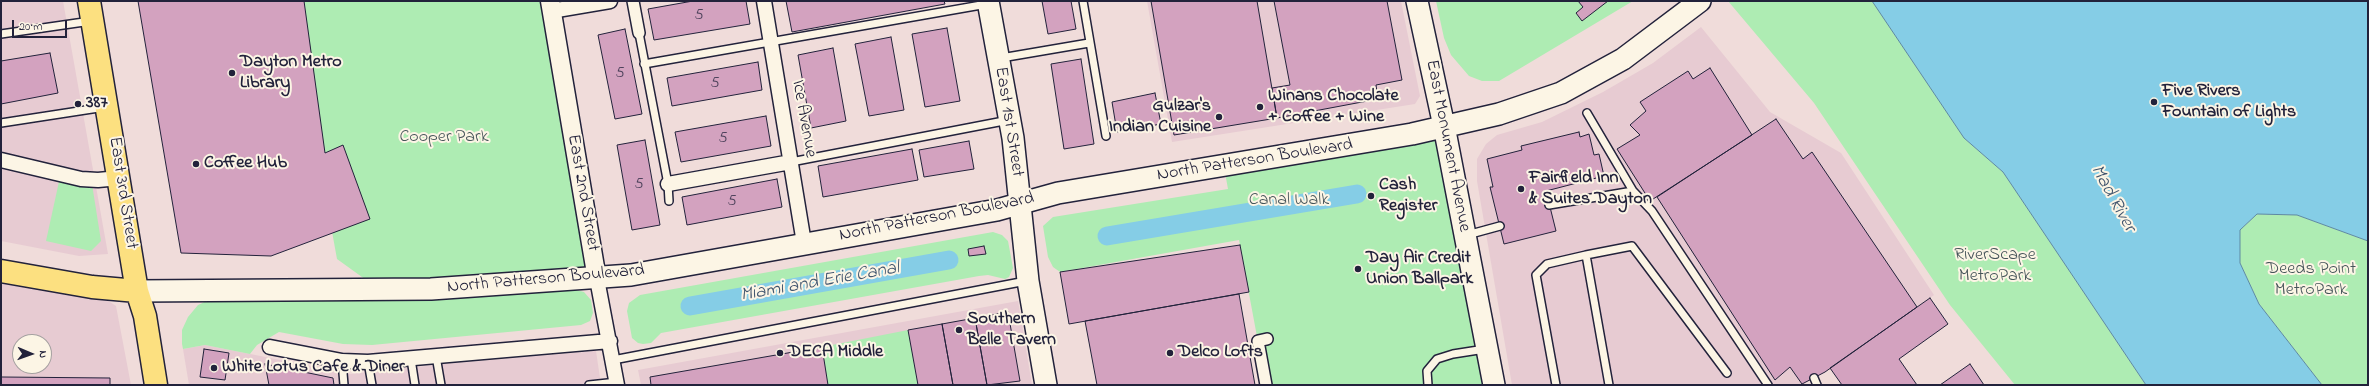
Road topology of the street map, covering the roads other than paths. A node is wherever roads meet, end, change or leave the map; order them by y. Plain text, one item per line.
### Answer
1 (610, 1) edge
2 (633, 1) edge
3 (764, 1) edge
4 (1083, 1) edge
5 (1417, 1) edge
6 (1700, 1) edge
7 (988, 2) edge
8 (551, 6) edge
9 (91, 11) edge
10 (639, 33) joint
11 (1, 34) edge
12 (770, 41) junction
13 (1089, 43) junction
14 (998, 58) junction
15 (644, 64) junction
16 (107, 107) junction
17 (1587, 113) dead end
18 (1010, 120) junction
19 (1, 122) edge
20 (1444, 126) junction
21 (1106, 136) dead end
22 (1, 160) edge
23 (791, 162) junction
24 (119, 178) junction
25 (668, 184) junction
26 (1633, 191) junction
27 (669, 201) dead end
28 (1020, 204) junction
29 (1549, 205) dead end
30 (1500, 226) dead end
31 (1465, 235) junction
32 (804, 243) junction
33 (1586, 255) junction
34 (1, 271) edge
35 (597, 279) junction
36 (1028, 281) junction
37 (138, 292) junction
38 (1267, 339) dead end
39 (610, 341) junction
40 (270, 347) dead end
41 (1487, 348) junction
42 (436, 356) junction
43 (411, 359) junction
44 (613, 360) junction
45 (342, 361) junction
46 (368, 362) junction
47 (1727, 373) dead end
48 (1814, 378) dead end
49 (617, 384) edge
50 (156, 385) edge
51 (344, 385) edge
52 (372, 385) edge
53 (415, 385) edge
54 (441, 385) edge
55 (589, 385) edge
56 (1046, 385) edge
57 (1266, 385) edge
58 (1428, 385) edge
59 (1494, 385) edge
60 (1556, 385) edge
61 (1609, 385) edge
62 (1768, 385) edge
63 (1817, 385) edge

1 - 8 street
2 - 10 street
3 - 12 street, Ice Avenue
4 - 13 lane
5 - 20 main road, East Monument Avenue
6 - 20 main road, North Patterson Boulevard
7 - 12 lane
7 - 14 main road, East 1st Street
8 - 35 street, East 2nd Street
9 - 11 lane
9 - 16 main road, East 3rd Street
10 - 15 lane
12 - 15 lane
12 - 23 street, Ice Avenue
13 - 14 lane
13 - 21 lane
14 - 18 main road, East 1st Street
15 - 25 lane
16 - 19 lane
16 - 24 main road, East 3rd Street
17 - 26 lane
18 - 23 lane
18 - 28 main road, East 1st Street
20 - 28 main road, North Patterson Boulevard
20 - 31 main road, East Monument Avenue
22 - 24 street
23 - 25 street
23 - 32 street, Ice Avenue
24 - 37 main road, East 3rd Street
25 - 27 lane
26 - 29 lane
26 - 62 lane
28 - 32 main road, North Patterson Boulevard
28 - 36 main road, East 1st Street
30 - 31 lane
31 - 41 main road, East Monument Avenue
32 - 35 main road, North Patterson Boulevard
33 - 47 lane
33 - 60 lane
33 - 61 lane
34 - 37 main road
35 - 37 main road, North Patterson Boulevard
35 - 39 street, East 2nd Street
36 - 44 lane
36 - 56 main road, East 1st Street
37 - 50 main road, East 3rd Street
38 - 57 street
39 - 42 street
39 - 44 street, East 2nd Street
40 - 45 street
41 - 58 lane
41 - 59 main road, East Monument Avenue
42 - 43 street
42 - 54 lane
43 - 46 street
43 - 53 lane
44 - 49 street, East 2nd Street
45 - 46 street
45 - 51 lane
46 - 52 lane
48 - 63 lane
49 - 55 lane

